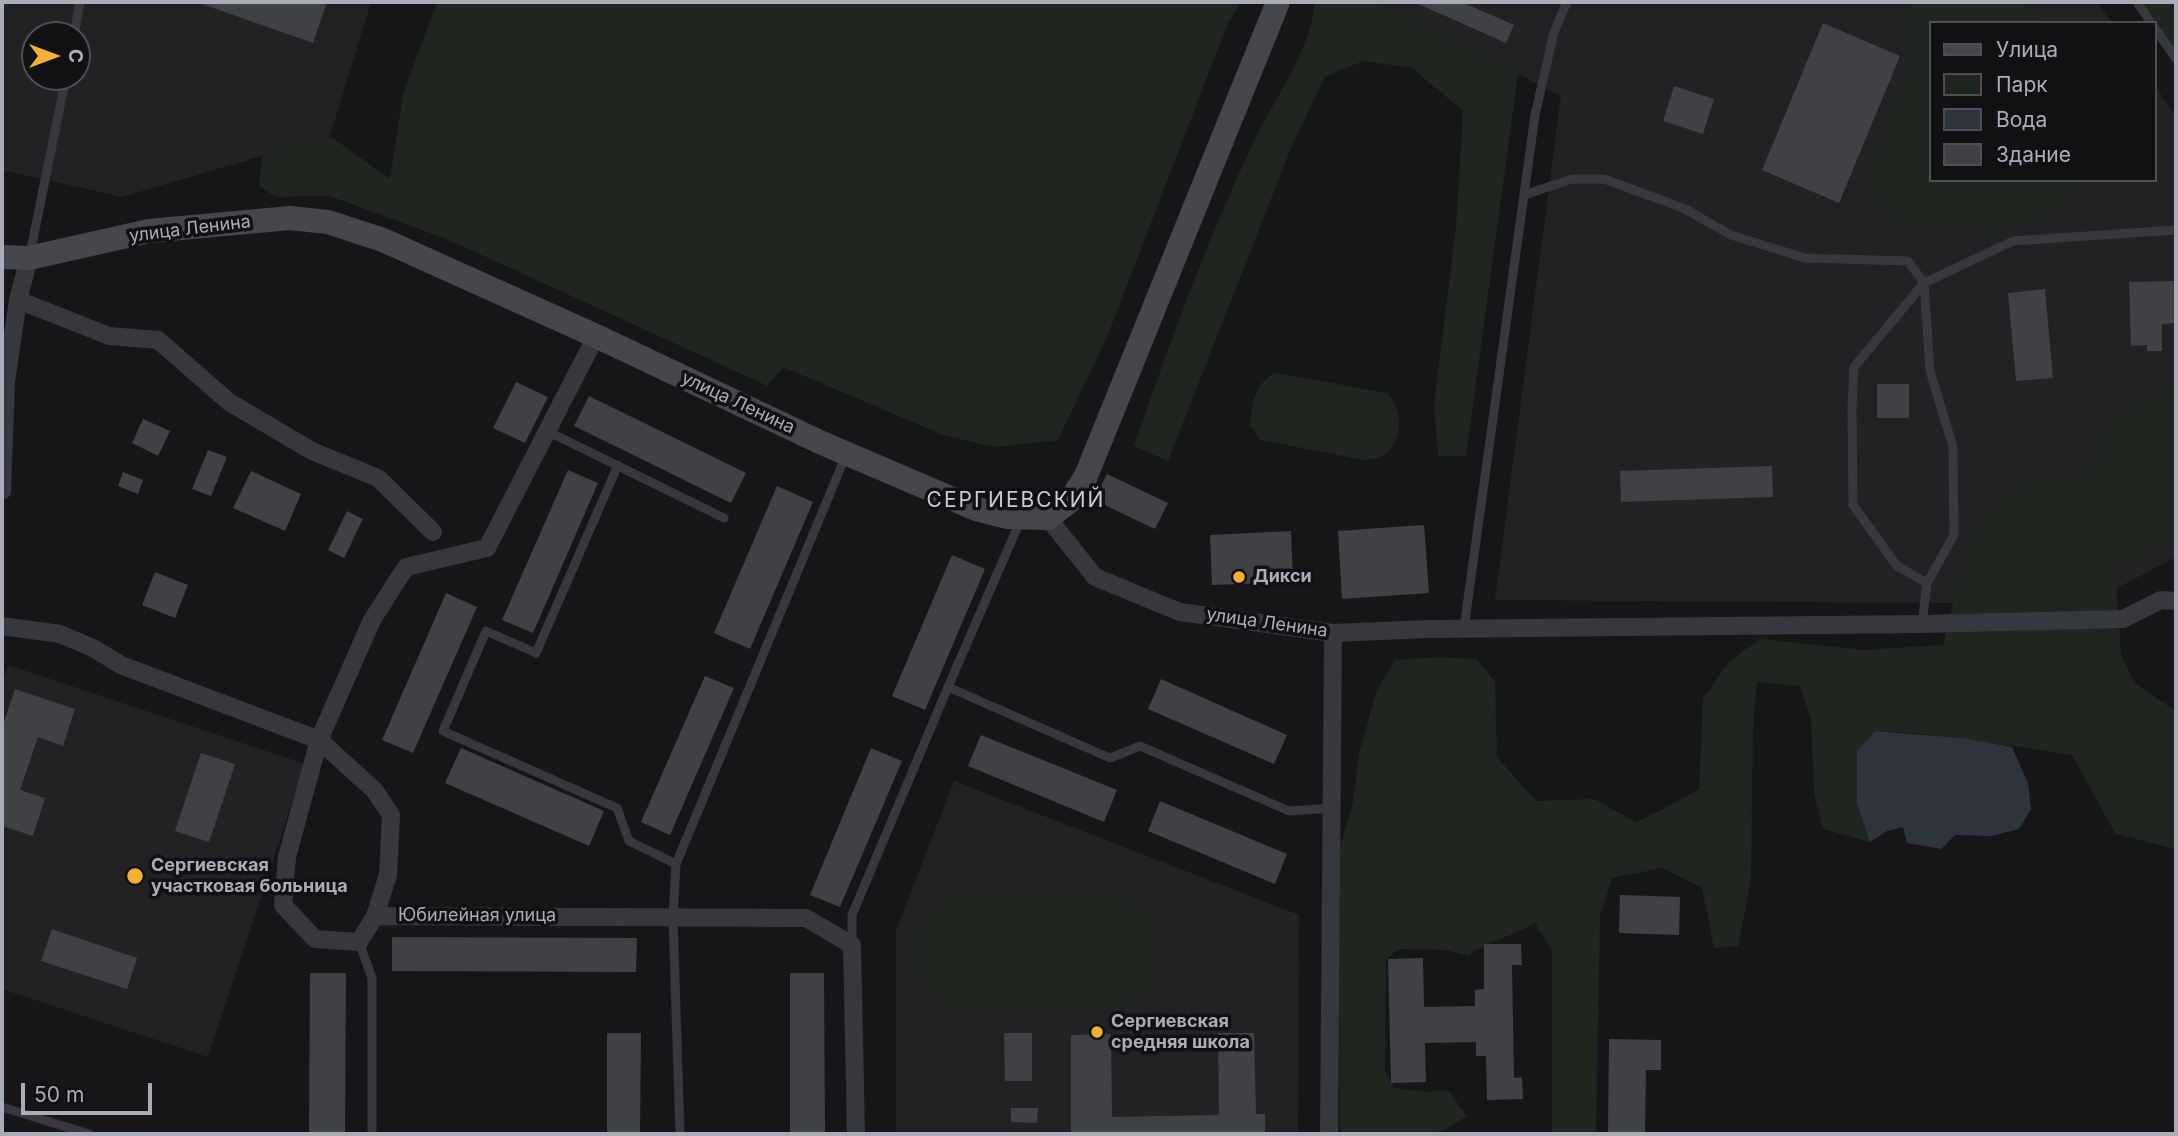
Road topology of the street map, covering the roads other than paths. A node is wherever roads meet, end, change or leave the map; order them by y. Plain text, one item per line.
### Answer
1 (80, 2) edge
2 (1278, 2) edge
3 (1567, 2) edge
4 (2137, 2) edge
5 (77, 21) edge
6 (2150, 21) edge
7 (2157, 31) edge
8 (2176, 59) edge
9 (63, 91) edge
10 (1524, 195) junction
11 (2176, 230) edge
12 (2, 257) edge
13 (29, 258) junction
14 (1924, 283) junction
15 (18, 300) junction
16 (596, 335) junction
17 (549, 432) junction
18 (847, 454) junction
19 (618, 466) junction
20 (2, 491) edge
21 (724, 517) dead end
22 (1022, 517) junction
23 (1048, 518) junction
24 (433, 532) dead end
25 (1927, 583) junction
26 (2176, 601) edge
27 (1922, 624) junction
28 (2, 626) edge
29 (1464, 628) junction
30 (1333, 633) junction
31 (948, 687) junction
32 (319, 740) junction
33 (1332, 808) junction
34 (676, 864) junction
35 (375, 916) junction
36 (673, 917) junction
37 (359, 942) junction
38 (852, 944) junction
39 (2, 1107) edge
40 (89, 1134) edge
41 (372, 1134) edge
42 (680, 1134) edge
43 (856, 1134) edge
44 (1329, 1134) edge

1 - 5 lane
2 - 23 street
3 - 10 lane
4 - 6 lane
7 - 8 lane
9 - 13 lane
10 - 14 lane
10 - 29 lane
11 - 14 lane
12 - 13 street, улица Ленина
13 - 15 street
13 - 16 street, улица Ленина
14 - 25 lane
14 - 25 lane
15 - 20 street
15 - 24 street
16 - 17 street
16 - 18 street, улица Ленина
17 - 19 lane
17 - 32 street
18 - 22 street, улица Ленина
18 - 34 lane
19 - 21 lane
19 - 34 lane
22 - 23 street, улица Ленина
22 - 31 lane
23 - 30 street, улица Ленина
25 - 27 lane
26 - 27 street, улица Ленина
27 - 29 street, улица Ленина
28 - 32 street
29 - 30 street, улица Ленина
30 - 33 street
31 - 33 lane
31 - 38 lane
32 - 35 street
32 - 37 street
33 - 44 street
34 - 36 lane
35 - 36 street, Юбилейная улица
35 - 37 street, Юбилейная улица
36 - 38 street, Юбилейная улица
36 - 42 lane
37 - 41 lane
38 - 43 street
39 - 40 lane

